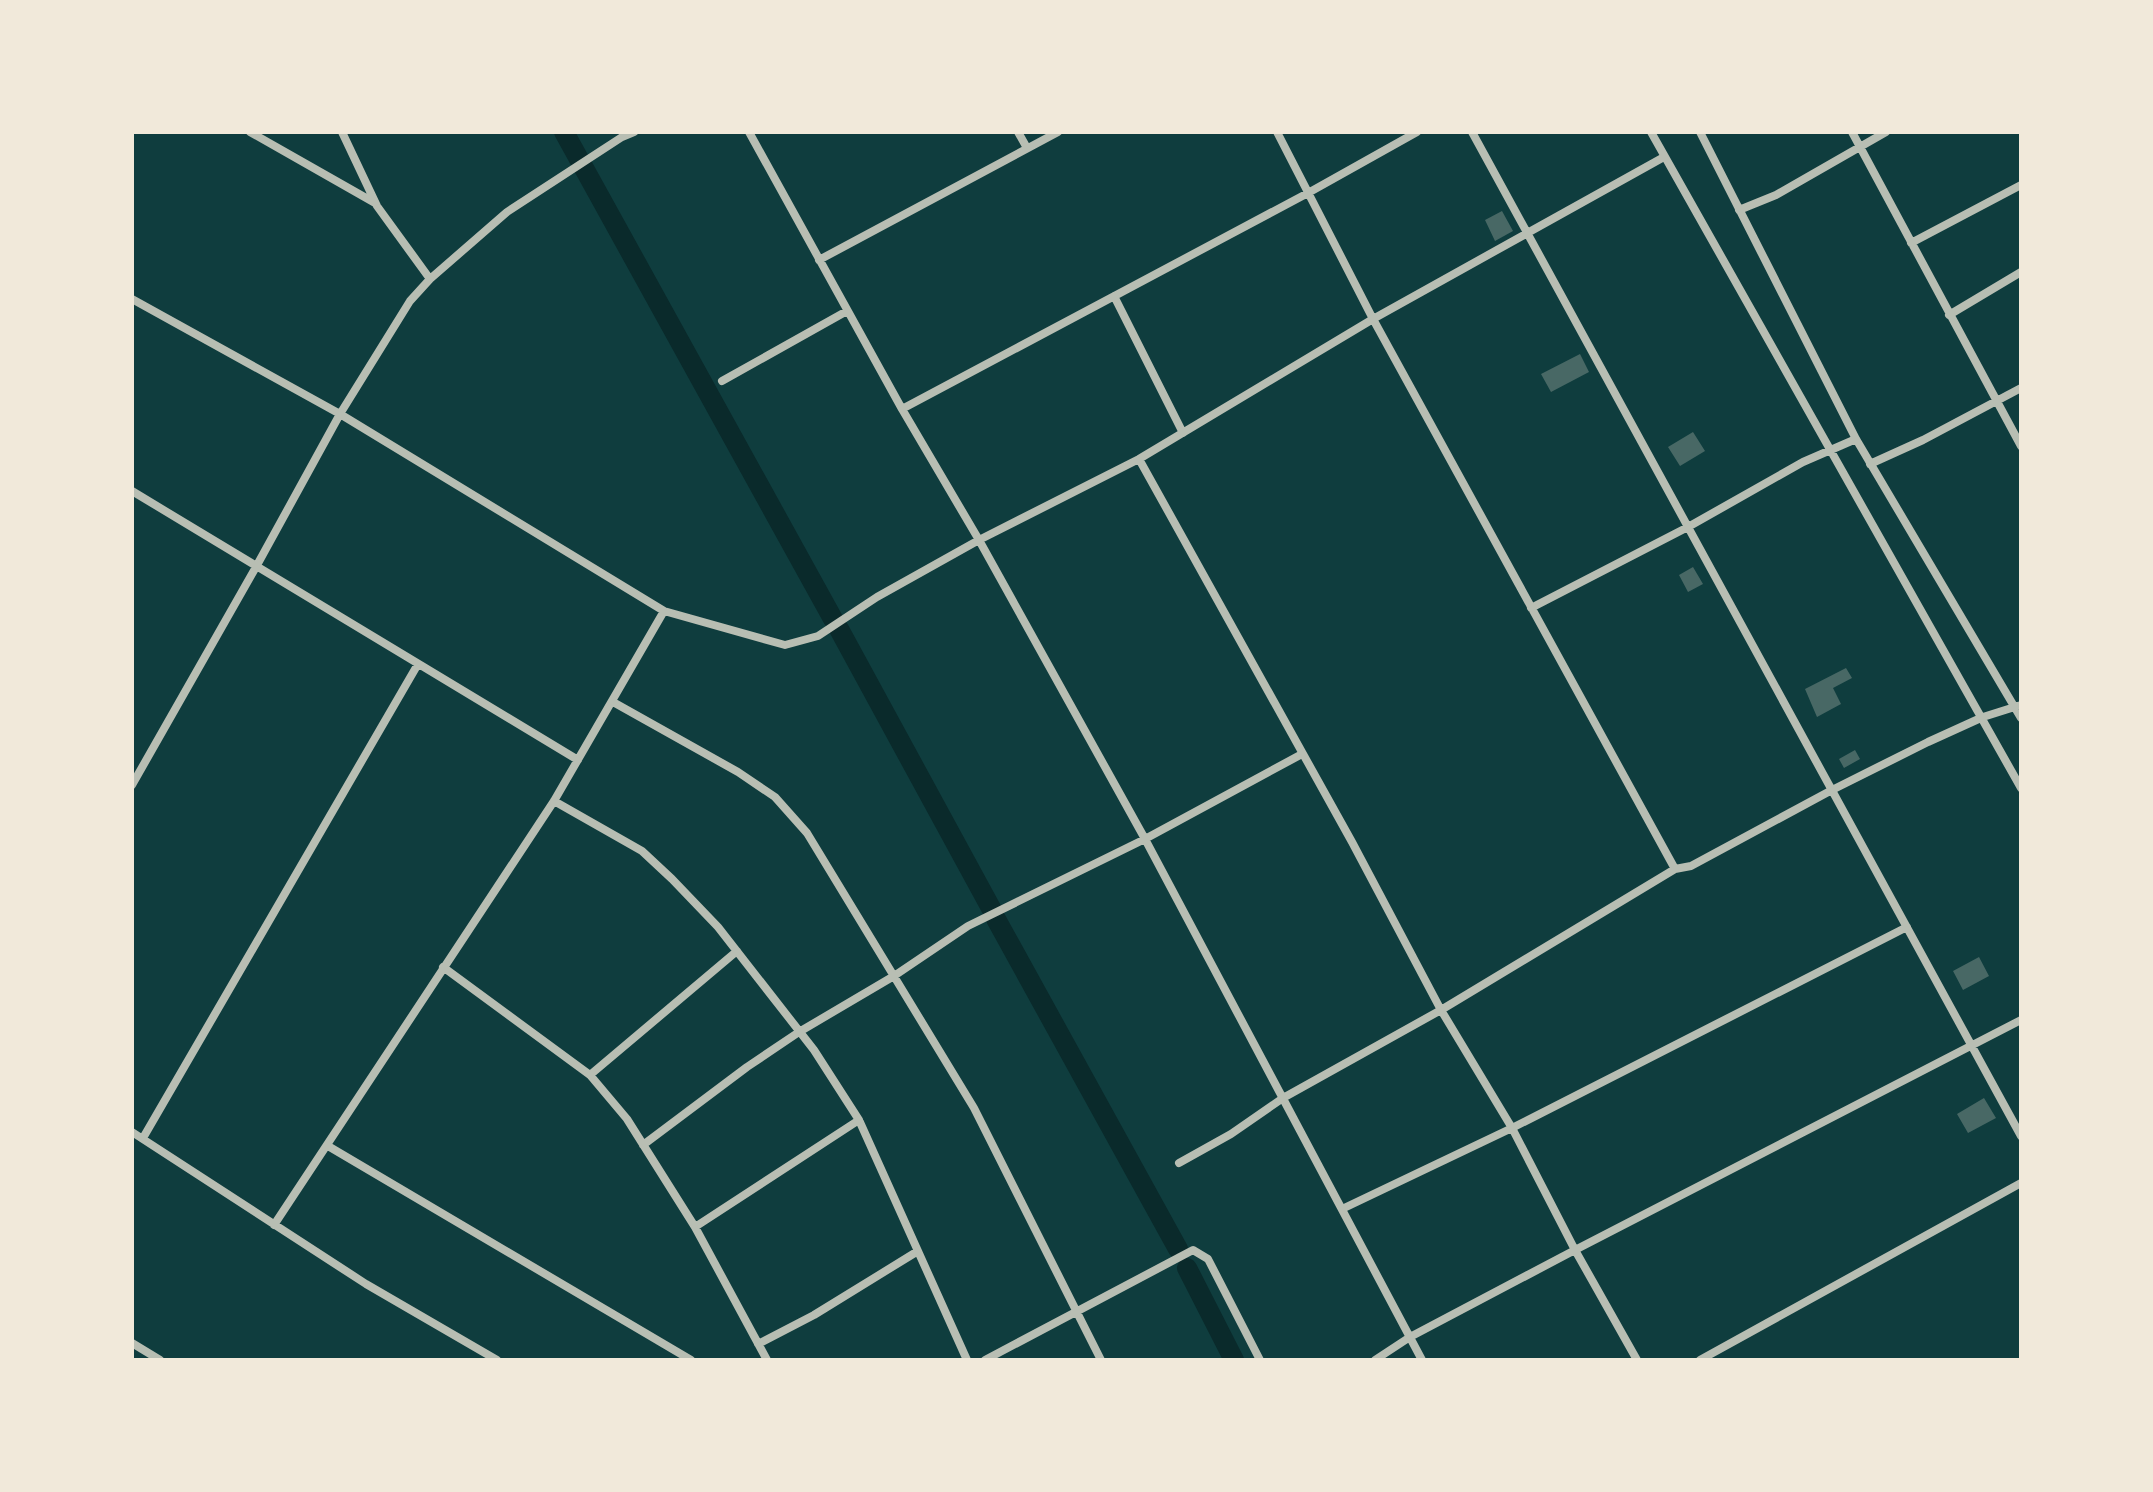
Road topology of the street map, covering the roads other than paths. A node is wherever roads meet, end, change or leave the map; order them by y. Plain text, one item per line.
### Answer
1 (250, 132) edge
2 (342, 132) edge
3 (634, 132) edge
4 (749, 132) edge
5 (1018, 132) edge
6 (1058, 132) edge
7 (1277, 132) edge
8 (1417, 132) edge
9 (1472, 132) edge
10 (1651, 132) edge
11 (1700, 132) edge
12 (1852, 132) edge
13 (1886, 132) edge
14 (1860, 146) junction
15 (1027, 148) junction
16 (1664, 157) junction
17 (2021, 185) edge
18 (1308, 193) junction
19 (376, 203) junction
20 (1739, 210) junction
21 (1528, 234) junction
22 (1911, 243) junction
23 (819, 260) junction
24 (2021, 272) edge
25 (430, 279) junction
26 (1114, 296) junction
27 (132, 299) edge
28 (847, 311) junction
29 (1949, 315) junction
30 (1373, 319) junction
31 (722, 381) dead end
32 (2021, 388) edge
33 (1995, 401) junction
34 (902, 409) junction
35 (340, 414) junction
36 (1183, 433) junction
37 (1856, 439) junction
38 (2021, 446) edge
39 (1832, 450) junction
40 (1139, 459) junction
41 (1870, 464) junction
42 (132, 491) edge
43 (1688, 527) junction
44 (979, 540) junction
45 (256, 567) junction
46 (1531, 608) junction
47 (664, 611) junction
48 (418, 664) junction
49 (613, 702) junction
50 (2018, 707) edge
51 (1983, 717) junction
52 (2021, 718) edge
53 (1302, 754) junction
54 (578, 760) junction
55 (132, 785) edge
56 (2021, 788) edge
57 (1832, 790) junction
58 (554, 801) junction
59 (1145, 839) junction
60 (1675, 869) junction
61 (1907, 927) junction
62 (737, 951) junction
63 (443, 967) junction
64 (894, 976) junction
65 (1441, 1010) junction
66 (2021, 1020) edge
67 (799, 1032) junction
68 (1972, 1047) junction
69 (590, 1075) junction
70 (1283, 1098) junction
71 (859, 1120) junction
72 (1512, 1128) junction
73 (132, 1132) edge
74 (2021, 1136) edge
75 (143, 1138) junction
76 (643, 1145) junction
77 (328, 1146) junction
78 (1179, 1163) dead end
79 (2021, 1183) edge
80 (1342, 1209) junction
81 (274, 1225) junction
82 (695, 1227) junction
83 (1575, 1250) junction
84 (918, 1251) junction
85 (1078, 1312) junction
86 (1410, 1337) junction
87 (132, 1343) edge
88 (758, 1344) junction
89 (160, 1360) edge
90 (497, 1360) edge
91 (691, 1360) edge
92 (767, 1360) edge
93 (967, 1360) edge
94 (985, 1360) edge
95 (1101, 1360) edge
96 (1260, 1360) edge
97 (1375, 1360) edge
98 (1422, 1360) edge
99 (1637, 1360) edge
100 (1700, 1360) edge

1 - 19 street
2 - 19 street
3 - 25 street
4 - 23 street
5 - 15 street
6 - 15 street
7 - 18 street
8 - 18 street
9 - 21 street
10 - 16 street
11 - 20 street
12 - 14 street
13 - 14 street
14 - 20 street
14 - 22 street
15 - 23 street
16 - 21 street
16 - 39 street
17 - 22 street
18 - 26 street
18 - 30 street
19 - 25 street
20 - 37 street
21 - 30 street
21 - 43 street
22 - 29 street
23 - 28 street
24 - 29 street
25 - 35 street
26 - 34 street
26 - 36 street
27 - 35 street
28 - 31 street
28 - 34 street
29 - 33 street
30 - 36 street
30 - 46 street
32 - 33 street
33 - 38 street
33 - 41 street
34 - 44 street
35 - 45 street
35 - 47 street
36 - 40 street
37 - 39 street
37 - 41 street
39 - 43 street
39 - 51 street
40 - 44 street
40 - 53 street
41 - 50 street
42 - 45 street
43 - 46 street
43 - 57 street
44 - 47 street
44 - 59 street
45 - 48 street
45 - 55 street
46 - 60 street
47 - 49 street
48 - 54 street
48 - 75 street
49 - 54 street
49 - 64 street
50 - 51 street
50 - 52 street
51 - 56 street
51 - 57 street
53 - 59 street
53 - 65 street
54 - 58 street
57 - 60 street
57 - 61 street
58 - 62 street
58 - 63 street
59 - 64 street
59 - 70 street
60 - 65 street
61 - 68 street
61 - 72 street
62 - 67 street
62 - 69 street
63 - 69 street
63 - 77 street
64 - 67 street
64 - 85 street
65 - 70 street
65 - 72 street
66 - 68 street
67 - 71 street
67 - 76 street
68 - 74 street
68 - 83 street
69 - 76 street
70 - 78 street
70 - 80 street
71 - 82 street
71 - 84 street
72 - 80 street
72 - 83 street
73 - 75 street
75 - 81 street
76 - 82 street
77 - 81 street
77 - 91 street
79 - 100 street
80 - 86 street
81 - 90 street
82 - 88 street
83 - 86 street
83 - 99 street
84 - 88 street
84 - 93 street
85 - 94 street
85 - 95 street
85 - 96 street
86 - 97 street
86 - 98 street
87 - 89 street
88 - 92 street

